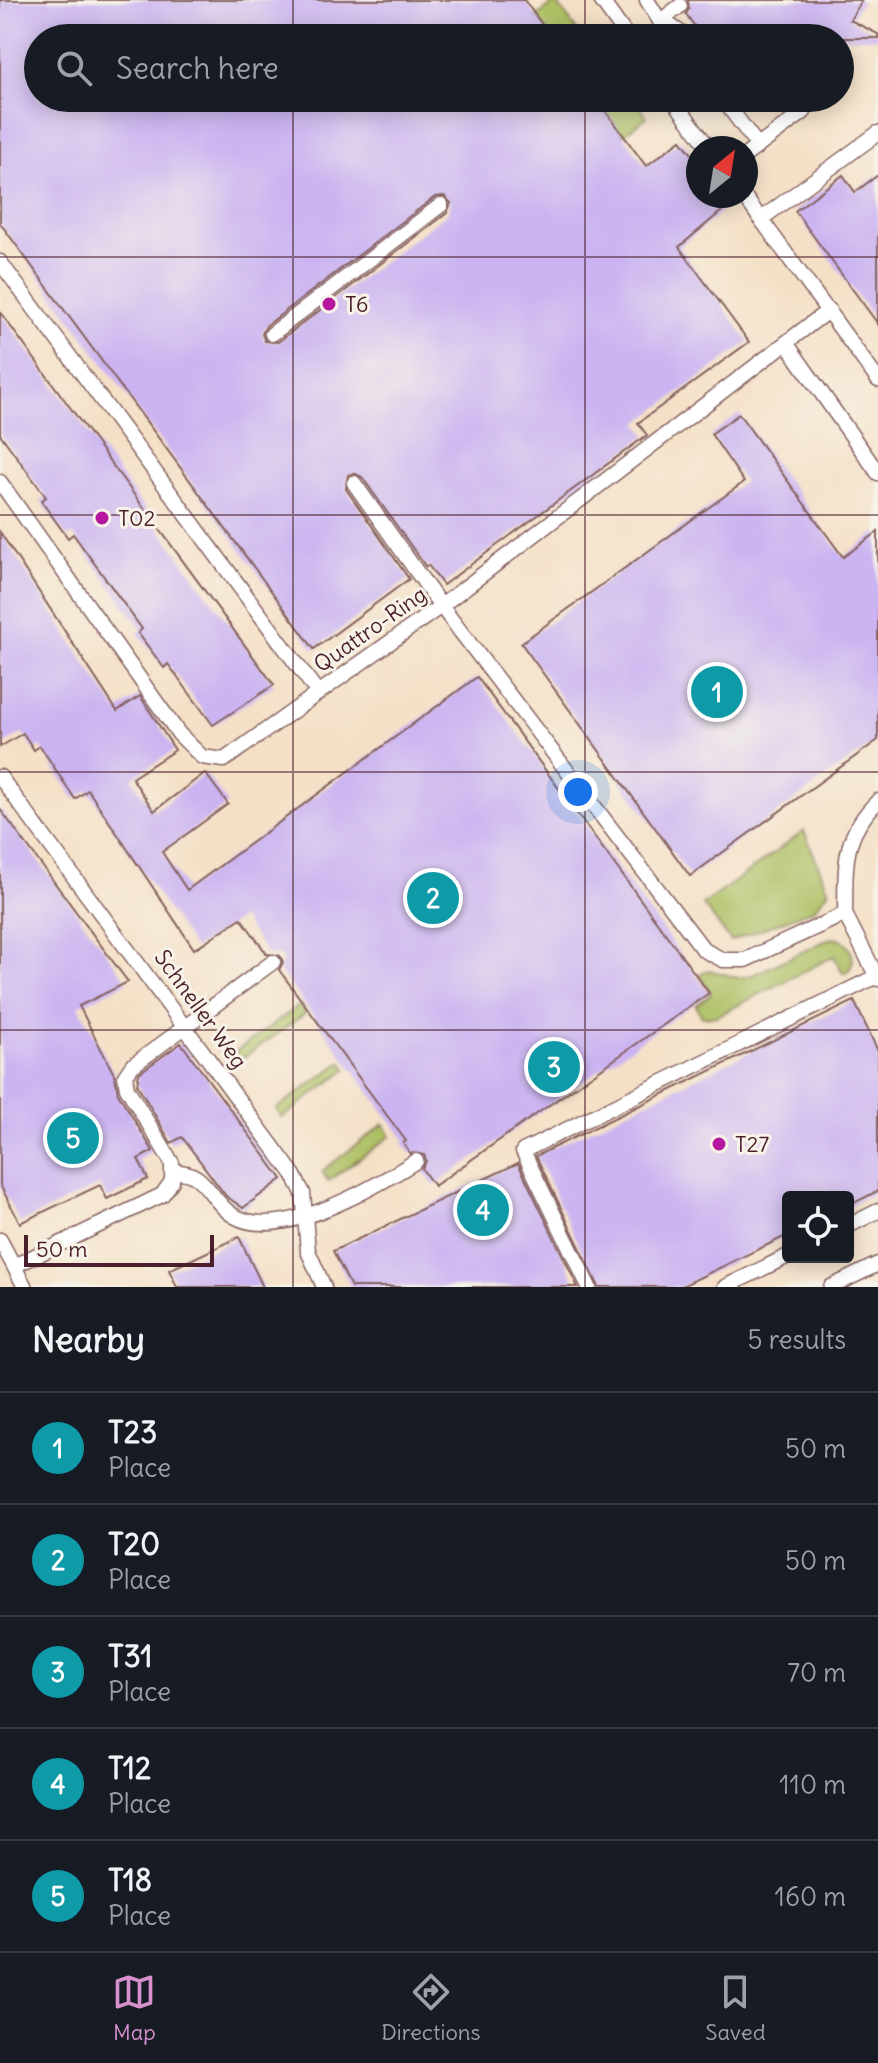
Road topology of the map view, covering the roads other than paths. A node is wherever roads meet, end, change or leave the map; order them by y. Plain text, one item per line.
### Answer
1 (601, 0) edge
2 (652, 2) edge
3 (680, 6) dead end
4 (662, 20) junction
5 (618, 24) edge
6 (666, 24) edge
7 (682, 112) edge
8 (730, 112) edge
9 (804, 112) edge
10 (878, 133) edge
11 (700, 136) edge
12 (744, 136) edge
13 (758, 146) edge
14 (441, 205) dead end
15 (753, 208) edge
16 (761, 219) junction
17 (0, 262) edge
18 (829, 310) junction
19 (272, 334) dead end
20 (787, 344) junction
21 (878, 380) edge
22 (878, 473) edge
23 (0, 482) edge
24 (354, 483) dead end
25 (441, 606) junction
26 (318, 693) junction
27 (0, 777) edge
28 (878, 801) edge
29 (845, 914) junction
30 (273, 962) dead end
31 (877, 978) edge
32 (187, 1027) junction
33 (416, 1161) dead end
34 (174, 1172) junction
35 (878, 1211) edge
36 (305, 1219) junction
37 (854, 1223) edge
38 (0, 1240) edge
39 (782, 1259) edge
40 (878, 1264) edge
41 (14, 1266) junction
42 (25, 1287) edge
43 (324, 1287) edge
44 (589, 1287) edge
45 (725, 1287) edge
46 (831, 1287) edge

1 - 5 lane
2 - 4 lane
3 - 4 lane
4 - 6 lane
7 - 11 lane
8 - 12 lane
9 - 13 lane
10 - 16 lane
14 - 19 lane
15 - 16 lane
16 - 18 lane
17 - 26 lane
18 - 20 lane, Quattro-Ring
18 - 21 lane
20 - 22 lane
20 - 25 lane, Quattro-Ring
23 - 26 lane, Quattro-Ring
24 - 25 lane
25 - 26 lane, Quattro-Ring
25 - 29 lane
27 - 32 lane, Schneller Weg
28 - 29 lane
29 - 31 lane
30 - 32 lane
31 - 44 lane
32 - 34 lane
32 - 36 lane, Schneller Weg
33 - 36 lane
34 - 36 lane
34 - 41 lane
35 - 37 lane
36 - 43 lane, Schneller Weg
38 - 41 lane
39 - 45 lane
40 - 46 lane
41 - 42 lane

